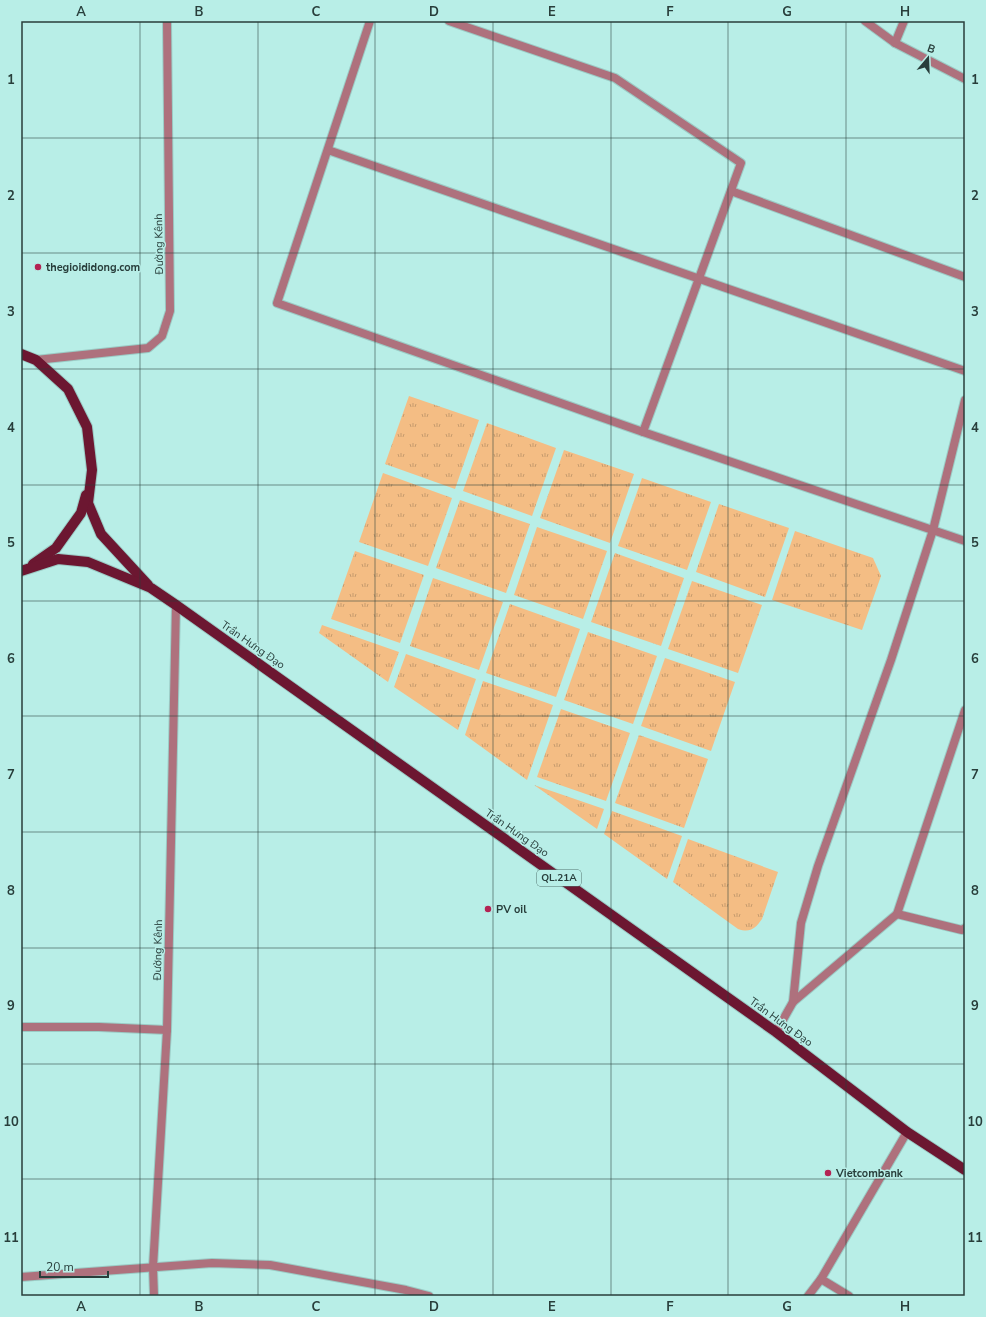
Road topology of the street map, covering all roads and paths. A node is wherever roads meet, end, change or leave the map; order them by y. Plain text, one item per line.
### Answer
1 (167, 21) edge
2 (370, 21) edge
3 (449, 21) edge
4 (865, 21) edge
5 (904, 21) edge
6 (895, 43) junction
7 (965, 79) edge
8 (328, 150) junction
9 (731, 191) junction
10 (965, 277) edge
11 (699, 278) junction
12 (21, 354) edge
13 (36, 360) junction
14 (965, 371) edge
15 (965, 400) edge
16 (643, 432) junction
17 (92, 470) junction
18 (934, 530) junction
19 (965, 541) edge
20 (22, 571) edge
21 (151, 588) junction
22 (176, 605) junction
23 (965, 710) edge
24 (897, 914) junction
25 (965, 928) edge
26 (793, 1002) junction
27 (21, 1027) edge
28 (167, 1030) junction
29 (776, 1032) junction
30 (907, 1132) junction
31 (965, 1170) edge
32 (153, 1267) junction
33 (21, 1277) edge
34 (821, 1279) junction
35 (154, 1296) edge
36 (429, 1296) edge
37 (808, 1296) edge
38 (849, 1296) edge

1 - 13 street, Đường Kênh
2 - 8 street
3 - 9 street
4 - 6 street
5 - 6 street
6 - 7 street
8 - 11 street
8 - 16 street
9 - 10 street
9 - 11 street
11 - 14 street
11 - 16 street
12 - 13 main road
13 - 17 main road
15 - 18 street
16 - 18 street
17 - 20 main road
17 - 21 main road
18 - 19 street
18 - 26 street
20 - 21 main road
21 - 22 main road, Trần Hưng Đạo / QL.21A
22 - 28 street, Đường Kênh
22 - 29 main road, Trần Hưng Đạo / QL.21A
23 - 24 street
24 - 25 street
24 - 26 street
26 - 29 street
27 - 28 street
28 - 32 street, Đường Kênh
29 - 30 main road, Trần Hưng Đạo / QL.21A
30 - 31 main road, Trần Hưng Đạo / QL.21A
30 - 34 street
32 - 33 street
32 - 35 street, Đường Kênh
32 - 36 street
34 - 37 street
34 - 38 street

